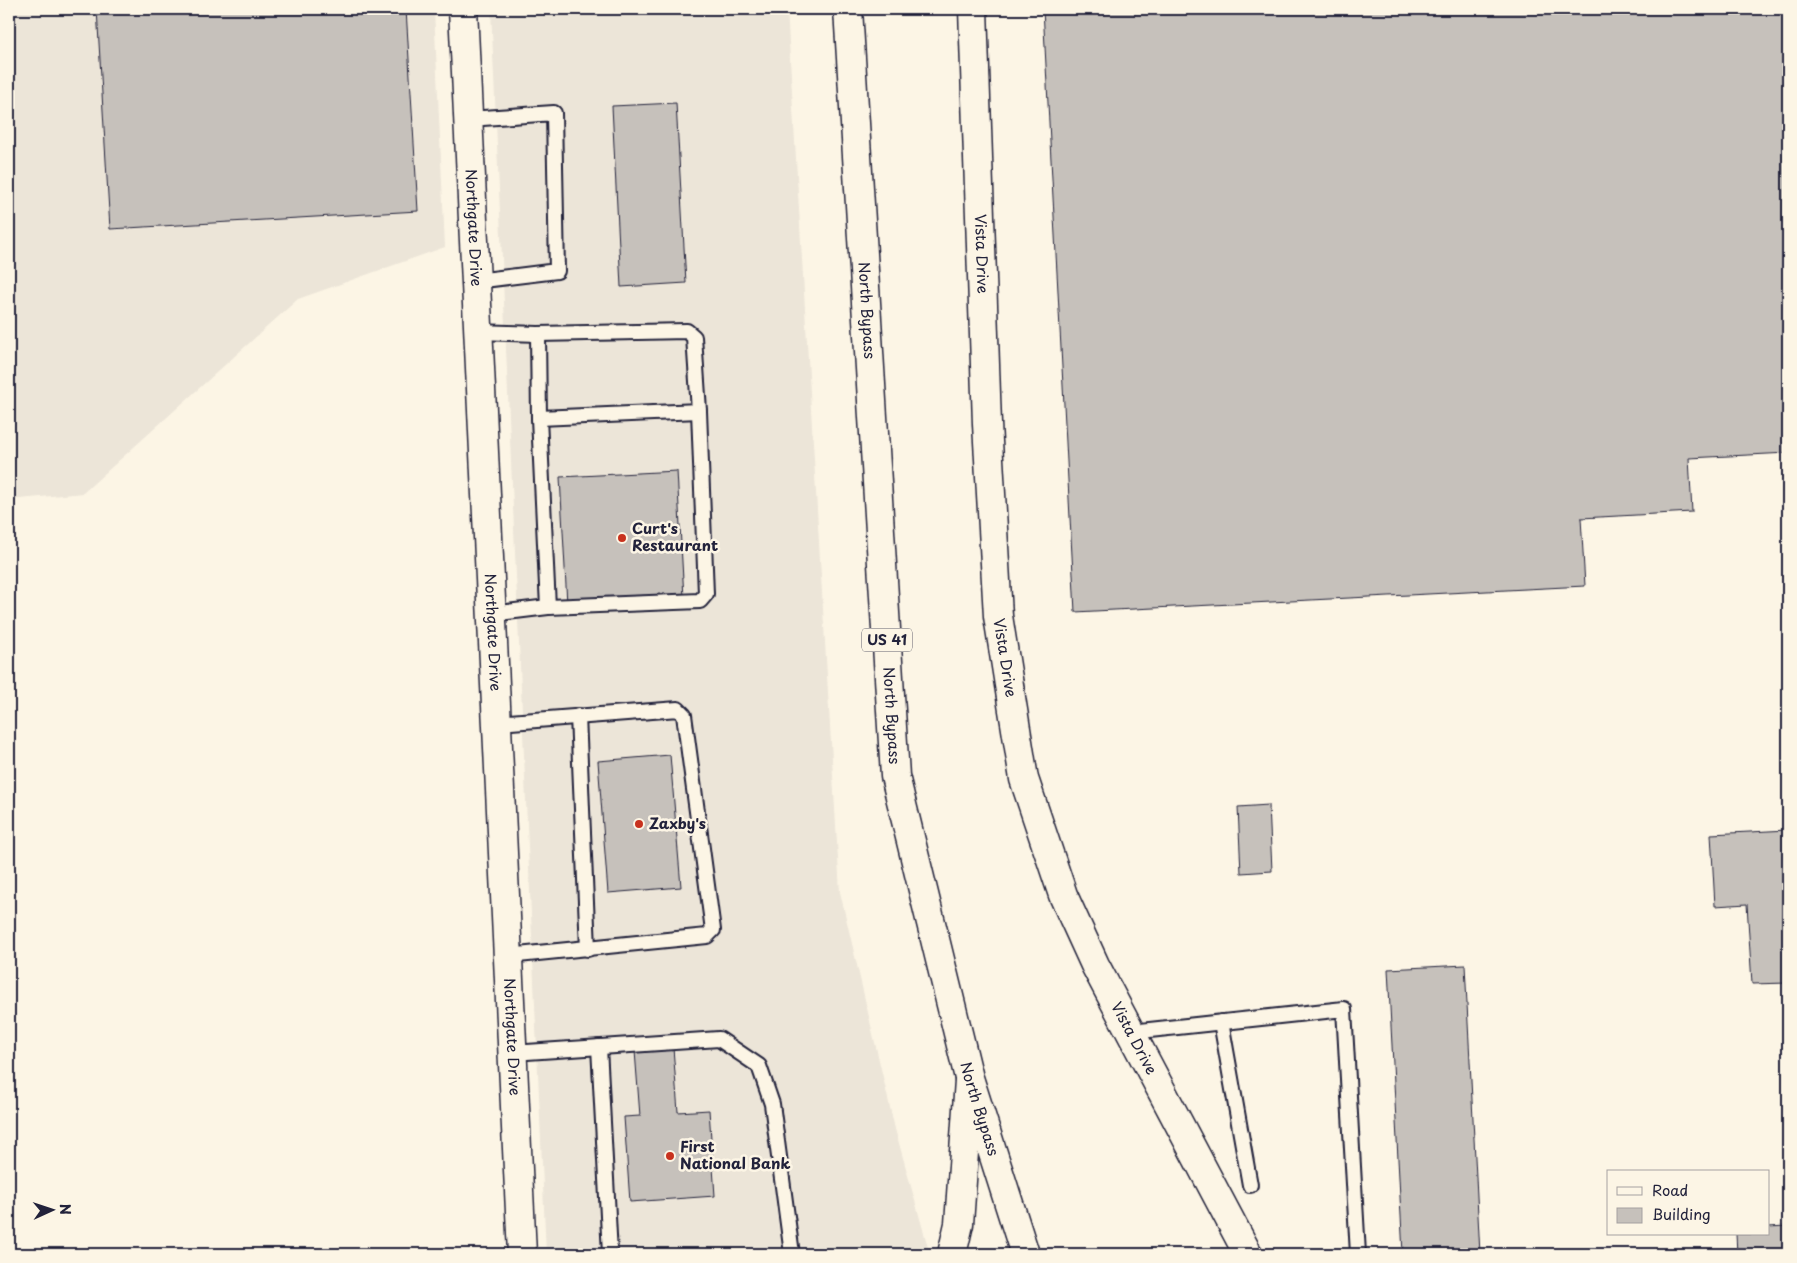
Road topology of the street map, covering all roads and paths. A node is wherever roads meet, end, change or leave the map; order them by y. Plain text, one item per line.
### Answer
1 (463, 9) edge
2 (848, 9) edge
3 (973, 9) edge
4 (468, 119) junction
5 (476, 280) junction
6 (478, 332) junction
7 (538, 334) junction
8 (699, 411) junction
9 (539, 418) junction
10 (548, 607) junction
11 (491, 614) junction
12 (578, 716) junction
13 (497, 723) junction
14 (588, 949) junction
15 (508, 956) junction
16 (1221, 1022) junction
17 (1131, 1032) junction
18 (599, 1047) junction
19 (512, 1053) junction
20 (969, 1078) junction
21 (1250, 1186) dead end
22 (1239, 1248) edge
23 (522, 1254) edge
24 (610, 1254) edge
25 (792, 1254) edge
26 (952, 1254) edge
27 (1025, 1254) edge
28 (1358, 1254) edge

1 - 4 main road, Northgate Drive
2 - 20 main road, North Bypass / US 41
3 - 17 main road, Vista Drive
4 - 5 main road, Northgate Drive
4 - 5 lane
5 - 6 main road, Northgate Drive
6 - 7 lane
6 - 11 main road, Northgate Drive
7 - 8 lane
7 - 9 lane
8 - 9 lane
8 - 10 lane
9 - 10 lane
10 - 11 lane
11 - 13 main road, Northgate Drive
12 - 13 lane
12 - 14 lane
12 - 14 lane
13 - 15 main road, Northgate Drive
14 - 15 lane
15 - 19 main road, Northgate Drive
16 - 17 lane
16 - 21 lane
16 - 28 lane
17 - 22 main road, Vista Drive
18 - 19 lane
18 - 24 lane
18 - 25 lane
19 - 23 main road, Northgate Drive
20 - 26 main road
20 - 27 main road, North Bypass / US 41

